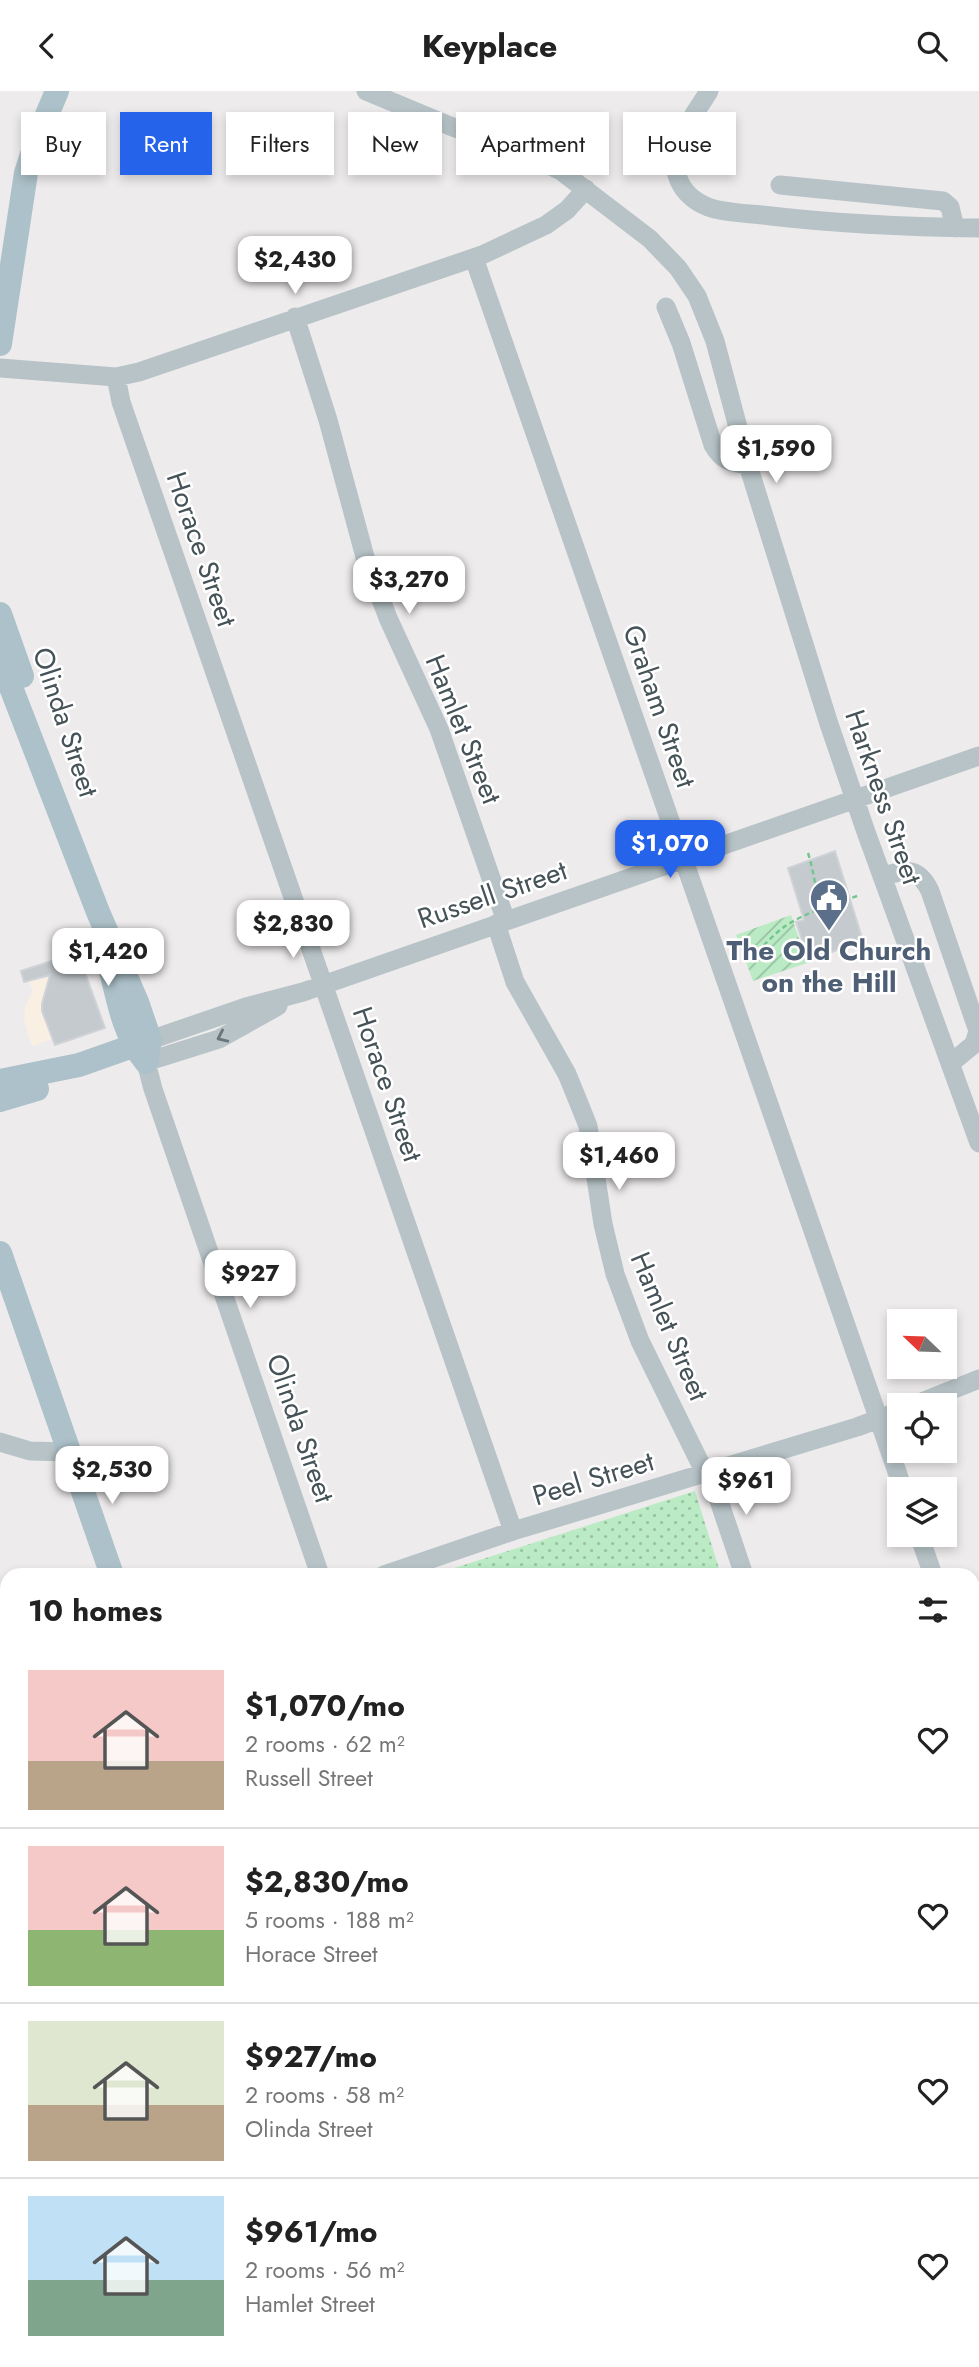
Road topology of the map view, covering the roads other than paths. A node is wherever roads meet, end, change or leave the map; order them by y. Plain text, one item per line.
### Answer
1 (42, 91) edge
2 (57, 91) edge
3 (366, 91) edge
4 (709, 91) edge
5 (780, 184) dead end
6 (586, 189) junction
7 (955, 228) junction
8 (979, 228) edge
9 (0, 245) edge
10 (474, 258) junction
11 (666, 307) dead end
12 (295, 317) junction
13 (0, 344) edge
14 (0, 368) edge
15 (116, 377) junction
16 (748, 465) junction
17 (0, 614) edge
18 (0, 659) edge
19 (979, 756) edge
20 (855, 799) junction
21 (75, 848) junction
22 (684, 859) junction
23 (882, 876) junction
24 (501, 923) junction
25 (323, 984) junction
26 (144, 1049) junction
27 (950, 1063) junction
28 (0, 1081) edge
29 (0, 1100) edge
30 (979, 1143) edge
31 (0, 1253) edge
32 (979, 1379) edge
33 (944, 1393) edge
34 (887, 1416) edge
35 (877, 1419) junction
36 (0, 1442) edge
37 (69, 1452) junction
38 (707, 1472) junction
39 (899, 1477) edge
40 (513, 1531) junction
41 (923, 1547) edge
42 (110, 1568) edge
43 (318, 1568) edge
44 (405, 1568) edge
45 (741, 1568) edge
46 (931, 1568) edge

1 - 9 main road
2 - 13 main road
3 - 6 street, Harkness Street
4 - 7 street
5 - 7 street
6 - 10 street
6 - 16 street, Harkness Street
7 - 8 street
10 - 12 street
10 - 22 street, Graham Street
11 - 16 street
12 - 15 street
12 - 24 street, Hamlet Street
14 - 15 street
15 - 25 street, Horace Street
16 - 20 street, Harkness Street
17 - 21 main road, Olinda Street
18 - 21 main road, Olinda Street
19 - 20 street, Russell Street
20 - 22 street, Russell Street
20 - 23 street, Harkness Street
21 - 26 main road, Olinda Street
22 - 24 street, Russell Street
22 - 35 street, Graham Street
23 - 27 street, Harkness Street
23 - 27 street
24 - 25 street, Russell Street
24 - 38 street, Hamlet Street
25 - 26 street, Russell Street
25 - 40 street, Horace Street
26 - 28 main road, Russell Street
26 - 29 main road, Russell Street
26 - 43 street, Olinda Street
27 - 30 street, Harkness Street
31 - 37 main road
32 - 33 street
34 - 35 street, Peel Street
35 - 38 street, Peel Street
35 - 39 street, Graham Street
36 - 37 street
37 - 42 main road
38 - 40 street, Peel Street
38 - 45 street, Hamlet Street
40 - 44 street, Peel Street
41 - 46 street

